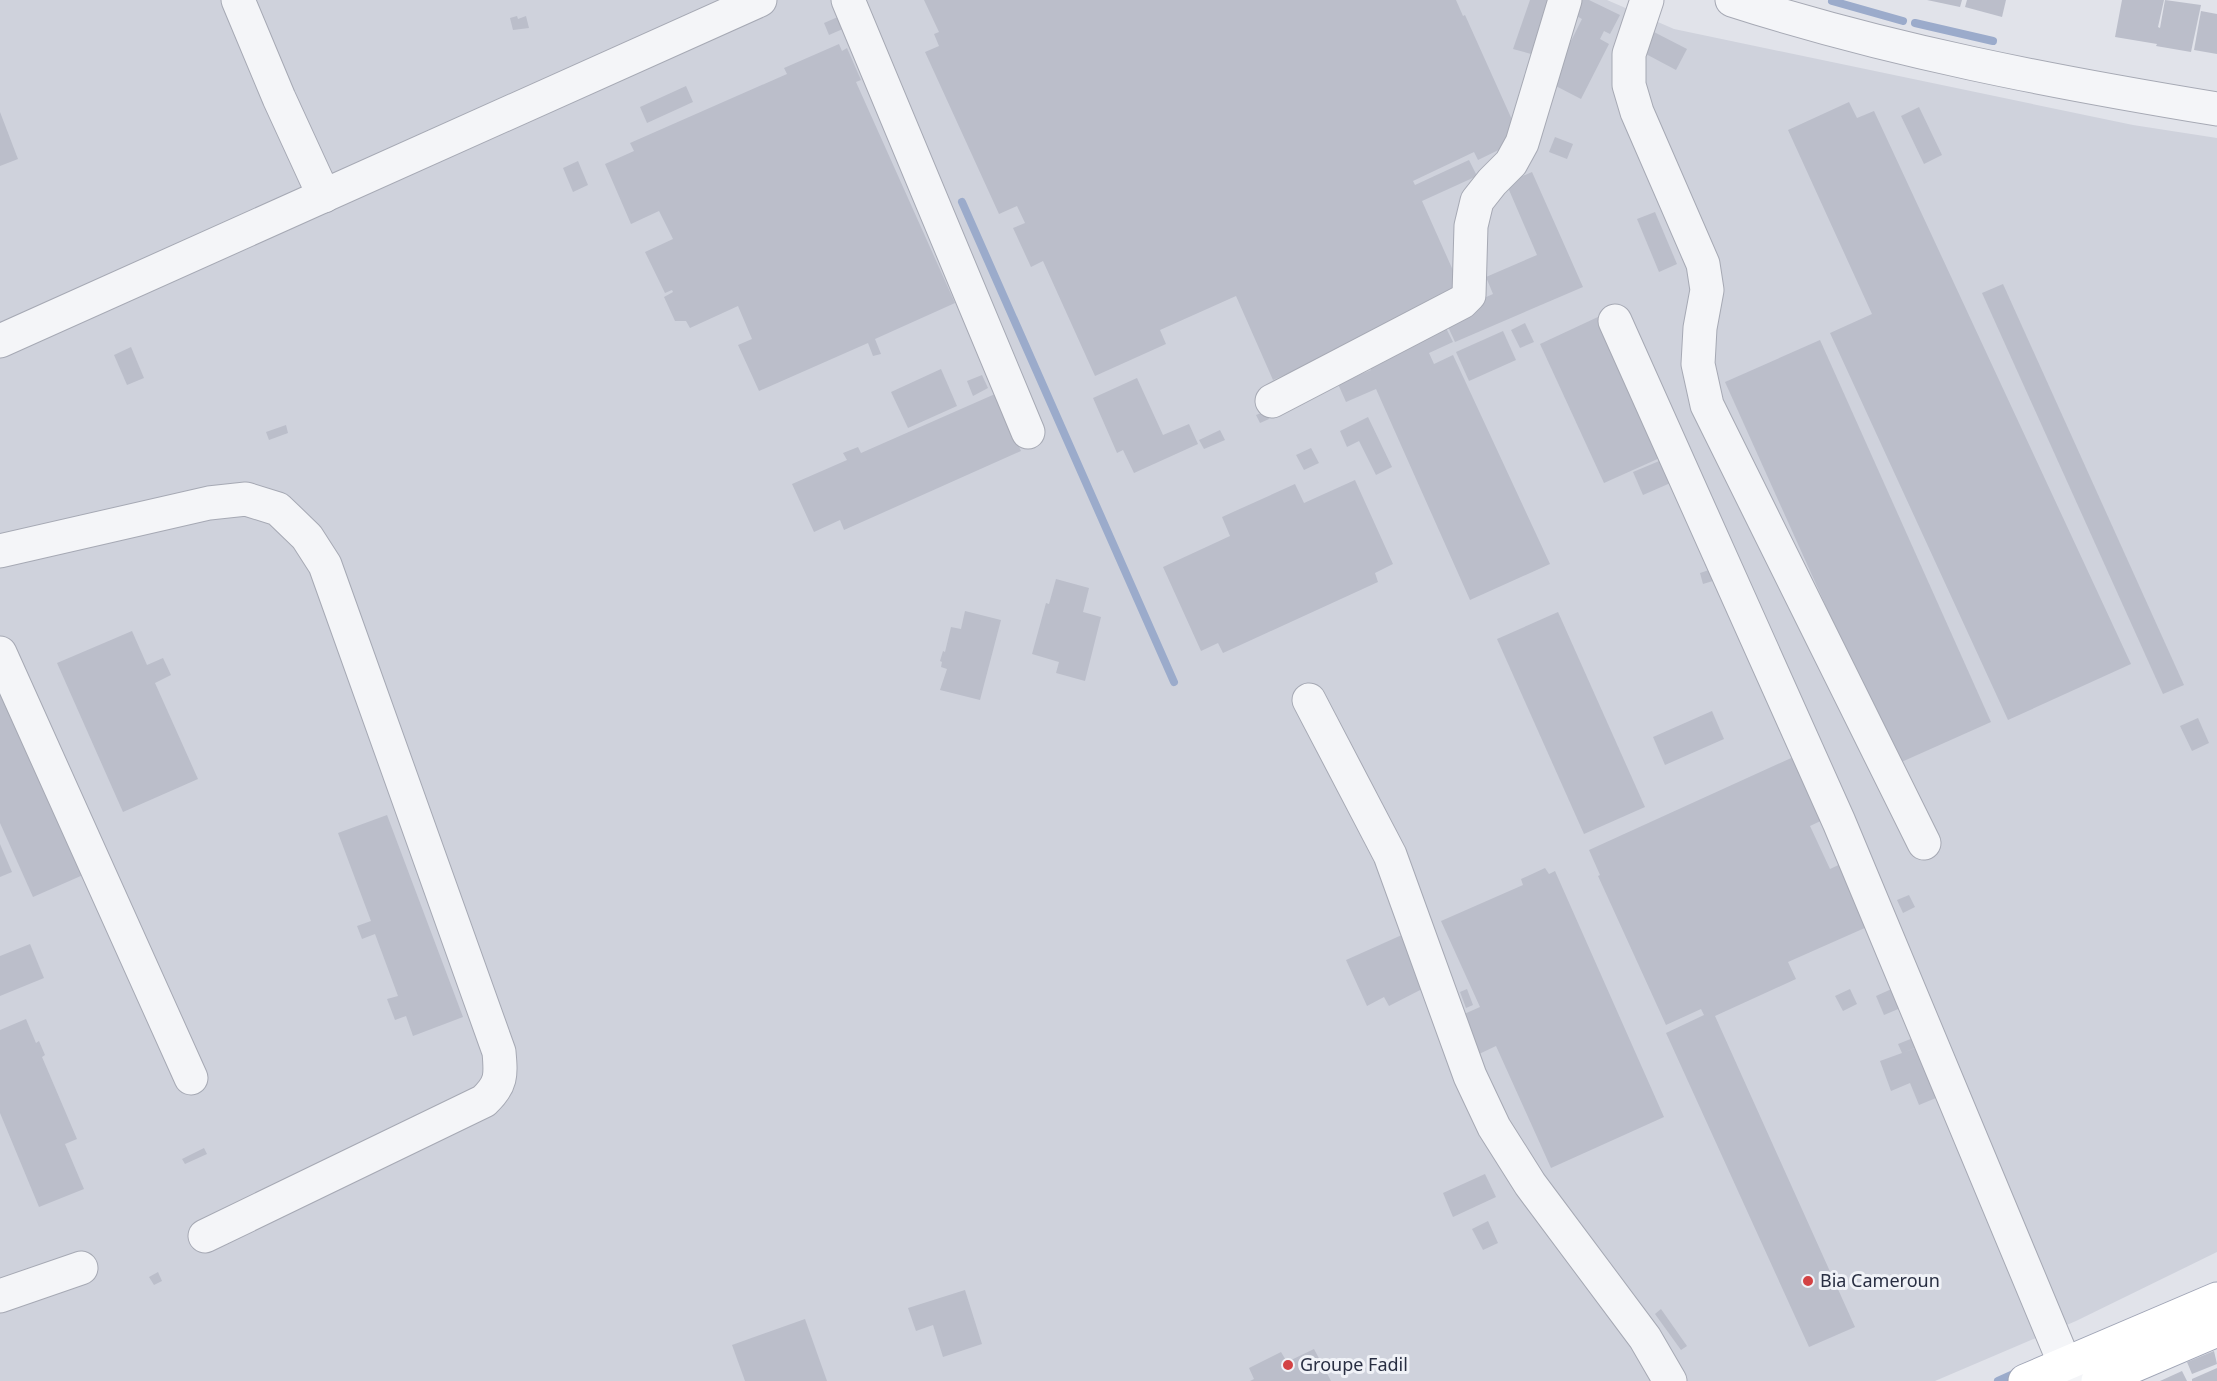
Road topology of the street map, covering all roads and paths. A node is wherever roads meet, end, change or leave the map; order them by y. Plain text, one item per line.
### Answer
1 (238, 0) edge
2 (760, 0) edge
3 (848, 0) edge
4 (1565, 0) edge
5 (1647, 0) edge
6 (1732, 0) edge
7 (2217, 109) edge
8 (324, 196) junction
9 (1615, 321) dead end
10 (0, 341) edge
11 (1272, 401) dead end
12 (1028, 432) dead end
13 (0, 551) edge
14 (0, 653) edge
15 (1309, 700) dead end
16 (1924, 843) dead end
17 (191, 1078) dead end
18 (205, 1236) dead end
19 (81, 1268) dead end
20 (0, 1296) edge
21 (2217, 1299) edge
22 (2217, 1330) edge
23 (2069, 1372) edge
24 (1670, 1381) edge
25 (2025, 1381) edge
26 (2098, 1381) edge

1 - 8 street
2 - 8 street
3 - 12 street
4 - 11 street
5 - 16 street
6 - 7 street
8 - 10 street
9 - 23 street
13 - 18 street
14 - 17 street
15 - 24 street
19 - 20 street
21 - 23 main road
22 - 26 main road
23 - 25 main road

